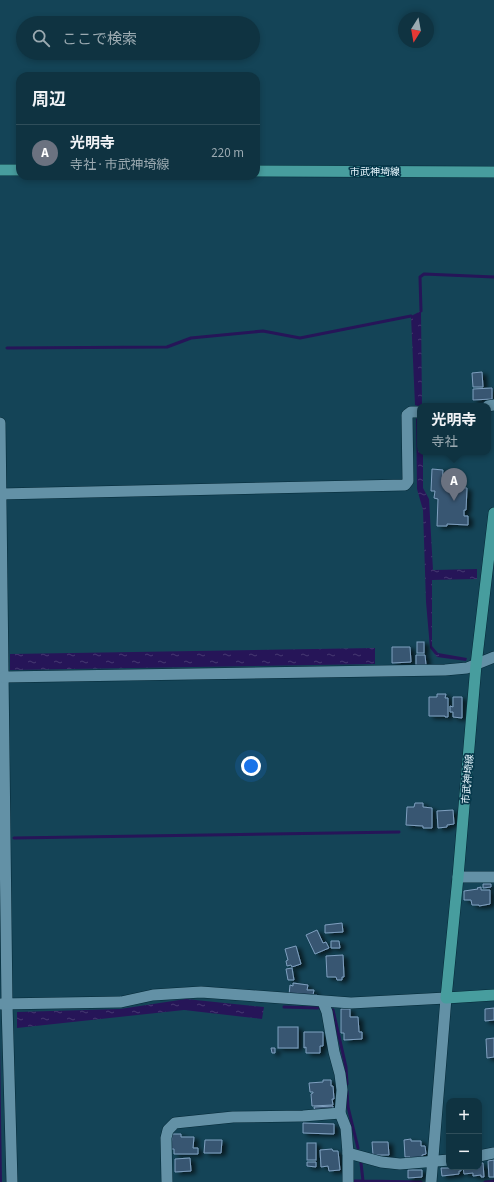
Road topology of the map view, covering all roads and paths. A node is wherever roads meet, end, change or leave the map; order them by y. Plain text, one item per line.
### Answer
1 (0, 170) edge
2 (16, 170) edge
3 (260, 171) edge
4 (494, 172) edge
5 (417, 412) edge
6 (0, 423) edge
7 (0, 494) edge
8 (494, 513) edge
9 (494, 656) edge
10 (476, 665) junction
11 (4, 678) junction
12 (458, 877) junction
13 (494, 877) edge
14 (494, 996) edge
15 (446, 998) junction
16 (323, 1002) junction
17 (3, 1004) edge
18 (340, 1113) junction
19 (348, 1153) junction
20 (494, 1153) edge
21 (482, 1155) edge
22 (446, 1160) edge
23 (432, 1161) junction
24 (12, 1182) edge
25 (167, 1182) edge
26 (348, 1182) edge
27 (431, 1182) edge

1 - 2 main road
3 - 4 main road, 市武神埼線
5 - 7 street
6 - 7 street
7 - 11 street
8 - 10 main road, 市武神埼線
9 - 10 street
10 - 11 street
10 - 12 main road, 市武神埼線
11 - 17 street
12 - 13 street
12 - 15 main road, 市武神埼線
14 - 15 main road
15 - 16 street
15 - 23 street
16 - 17 street
16 - 18 street
17 - 24 street
18 - 19 street
18 - 25 street
19 - 23 street
19 - 26 street
20 - 21 street
22 - 23 street
23 - 27 street

